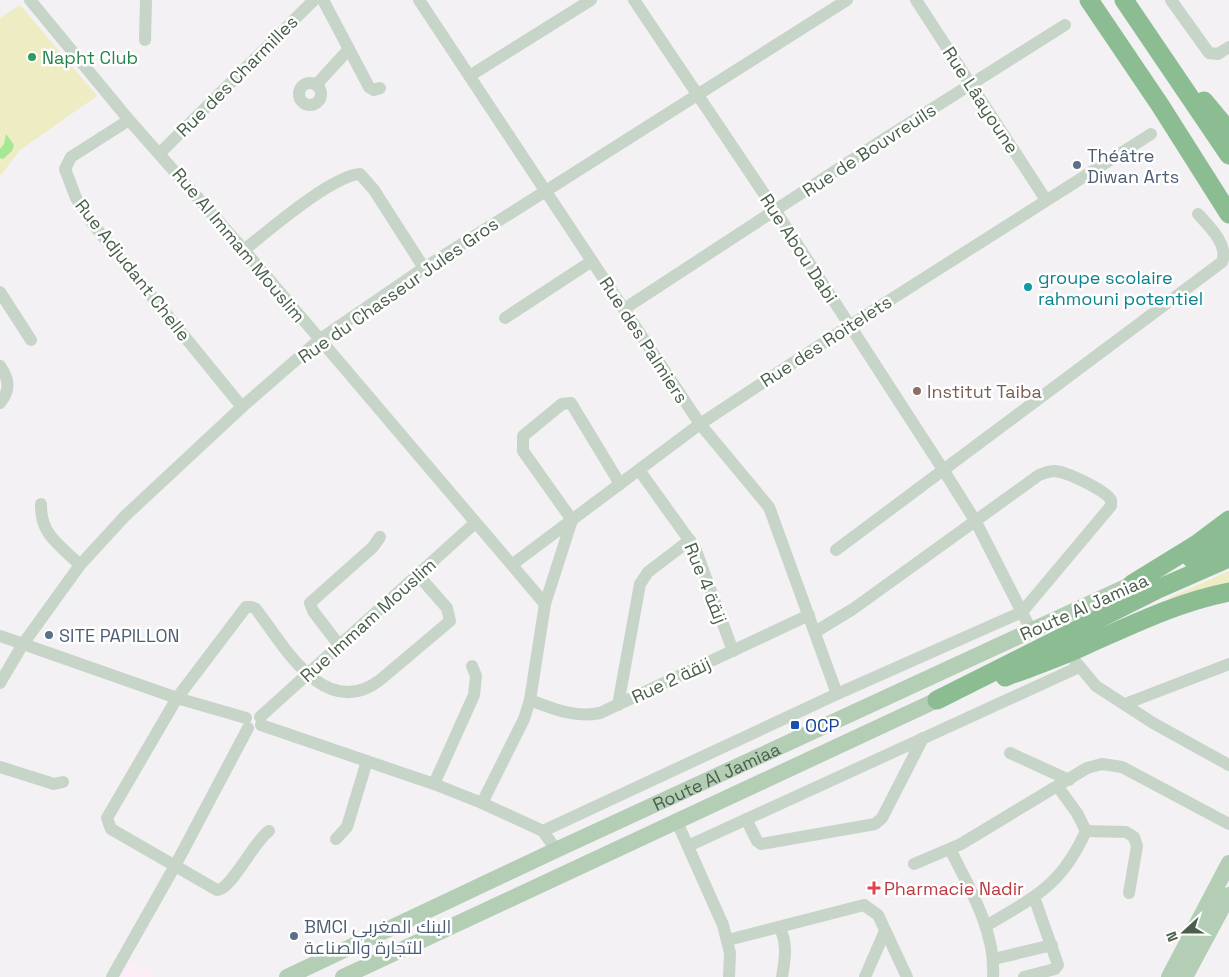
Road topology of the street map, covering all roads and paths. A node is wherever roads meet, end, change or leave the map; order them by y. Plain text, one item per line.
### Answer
1 (30, 0) edge
2 (146, 0) edge
3 (314, 0) edge
4 (323, 0) edge
5 (419, 0) edge
6 (591, 0) edge
7 (634, 0) edge
8 (847, 0) edge
9 (916, 0) edge
10 (1089, 0) edge
11 (1099, 0) edge
12 (1124, 0) edge
13 (1171, 0) edge
14 (303, 5) edge
15 (1065, 25) dead end
16 (145, 40) dead end
17 (1229, 47) edge
18 (349, 49) junction
19 (470, 76) junction
20 (971, 84) junction
21 (316, 85) dead end
22 (380, 88) dead end
23 (1186, 91) junction
24 (699, 95) junction
25 (129, 120) junction
26 (1229, 131) edge
27 (1151, 134) dead end
28 (1229, 145) edge
29 (160, 153) junction
30 (1229, 155) edge
31 (546, 191) junction
32 (1229, 193) edge
33 (1046, 200) junction
34 (775, 210) junction
35 (1198, 214) dead end
36 (1229, 214) edge
37 (244, 250) junction
38 (592, 261) junction
39 (424, 268) junction
40 (0, 292) edge
41 (624, 309) junction
42 (505, 318) dead end
43 (849, 326) junction
44 (31, 340) dead end
45 (319, 340) junction
46 (0, 366) edge
47 (0, 403) edge
48 (242, 407) junction
49 (700, 424) junction
50 (639, 470) junction
51 (944, 471) junction
52 (620, 484) junction
53 (41, 504) dead end
54 (572, 520) junction
55 (1229, 520) edge
56 (976, 522) junction
57 (475, 523) junction
58 (380, 537) dead end
59 (690, 540) junction
60 (1229, 541) edge
61 (836, 550) dead end
62 (1229, 558) edge
63 (513, 564) junction
64 (80, 565) junction
65 (418, 575) junction
66 (1132, 584) junction
67 (1229, 592) edge
68 (545, 604) junction
69 (1022, 612) junction
70 (809, 615) junction
71 (1031, 630) junction
72 (815, 632) junction
73 (0, 636) edge
74 (23, 644) junction
75 (339, 645) junction
76 (733, 651) junction
77 (1074, 660) junction
78 (1229, 664) edge
79 (472, 666) dead end
80 (307, 676) junction
81 (0, 683) edge
82 (836, 694) junction
83 (177, 698) junction
84 (530, 700) junction
85 (937, 700) junction
86 (1125, 704) junction
87 (618, 705) junction
88 (260, 721) junction
89 (247, 723) junction
90 (923, 738) junction
91 (1010, 753) dead end
92 (367, 761) junction
93 (1229, 764) edge
94 (0, 767) edge
95 (63, 782) dead end
96 (1063, 783) junction
97 (434, 784) junction
98 (482, 803) junction
99 (746, 819) junction
100 (677, 822) junction
101 (1229, 824) edge
102 (269, 831) dead end
103 (543, 831) junction
104 (1086, 831) junction
105 (336, 839) dead end
106 (688, 846) junction
107 (950, 849) junction
108 (556, 850) junction
109 (1229, 863) edge
110 (176, 864) junction
111 (914, 864) dead end
112 (1129, 893) dead end
113 (1229, 895) edge
114 (1034, 897) junction
115 (986, 926) junction
116 (778, 927) junction
117 (885, 931) junction
118 (728, 940) junction
119 (1052, 945) junction
120 (994, 959) junction
121 (112, 977) edge
122 (286, 977) edge
123 (343, 977) edge
124 (729, 977) edge
125 (782, 977) edge
126 (865, 977) edge
127 (907, 977) edge
128 (993, 977) edge
129 (1024, 977) edge
130 (1169, 977) edge
131 (1185, 977) edge

1 - 25 street, Rue Al Immam Mouslim
2 - 16 street
3 - 14 street, Rue des Charmilles
4 - 18 street
5 - 19 street, Rue des Palmiers
6 - 19 street
7 - 24 street, Rue Abou Dabi
8 - 24 street, Rue du Chasseur Jules Gros
9 - 20 street, Rue Lâayoune
10 - 36 highway
11 - 32 highway
12 - 23 highway
13 - 17 street
14 - 29 street, Rue des Charmilles
15 - 20 street, Rue de Bouvreuils
18 - 21 street
18 - 22 street
19 - 31 street, Rue des Palmiers
20 - 33 street, Rue Lâayoune
20 - 34 street, Rue de Bouvreuils
23 - 26 highway
23 - 28 highway
23 - 30 highway
24 - 31 street, Rue du Chasseur Jules Gros
24 - 34 street, Rue Abou Dabi
25 - 29 street, Rue Al Immam Mouslim
25 - 48 street, Rue Adjudant Chelle
27 - 33 street, Rue des Roitelets
29 - 37 street, Rue Al Immam Mouslim
31 - 38 street, Rue des Palmiers
31 - 39 street, Rue du Chasseur Jules Gros
33 - 43 street, Rue des Roitelets
34 - 41 street, Rue de Bouvreuils
34 - 43 street, Rue Abou Dabi
35 - 51 street
37 - 39 street
37 - 45 street, Rue Al Immam Mouslim
38 - 41 street, Rue des Palmiers
38 - 42 street
39 - 45 street, Rue du Chasseur Jules Gros
40 - 44 street
41 - 49 street, Rue des Palmiers
43 - 49 street, Rue des Roitelets
43 - 51 street, Rue Abou Dabi
45 - 48 street, Rue du Chasseur Jules Gros
45 - 57 street, Rue Al Immam Mouslim
46 - 47 street
48 - 64 street, Rue du Chasseur Jules Gros
49 - 50 street, Rue des Roitelets
49 - 70 street, Rue des Palmiers
50 - 52 street, Rue des Roitelets
50 - 59 street, Rue 4 زنقة
51 - 56 street, Rue Abou Dabi
51 - 61 street
52 - 54 street, Rue des Roitelets
52 - 54 street
53 - 64 street
54 - 63 street, Rue des Roitelets
54 - 68 street
55 - 66 highway
56 - 69 street, Rue Abou Dabi
56 - 69 street
56 - 72 street
57 - 63 street, Rue Al Immam Mouslim
57 - 65 street, Rue Immam Mouslim
58 - 75 street
59 - 76 street, Rue 4 زنقة
59 - 87 street
60 - 66 highway, Route Al Jamiaa
62 - 85 highway, Route Al Jamiaa
63 - 68 street, Rue Al Immam Mouslim
64 - 74 street, Rue du Chasseur Jules Gros
65 - 75 street, Rue Immam Mouslim
65 - 80 street
66 - 71 main road, Route Al Jamiaa
67 - 77 highway
68 - 84 street
69 - 71 street, Rue Abou Dabi
69 - 82 street
70 - 72 street, Rue des Palmiers
70 - 76 street, Rue 2 زنقة
71 - 108 main road, Route Al Jamiaa
72 - 82 street, Rue des Palmiers
73 - 74 street
74 - 81 street, Rue du Chasseur Jules Gros
74 - 83 street
75 - 80 street, Rue Immam Mouslim
76 - 87 street, Rue 2 زنقة
77 - 85 highway
77 - 86 street
77 - 90 street
78 - 86 street
79 - 97 street
80 - 83 street
80 - 88 street, Rue Immam Mouslim
82 - 103 street
83 - 89 street
83 - 110 street
84 - 87 street, Rue 2 زنقة
84 - 98 street
85 - 100 main road, Route Al Jamiaa
86 - 93 street
88 - 89 street
88 - 92 street
89 - 110 street
90 - 99 street
90 - 99 street
91 - 96 street
92 - 97 street
92 - 105 street
94 - 95 street
96 - 101 street
96 - 104 street
96 - 107 street
97 - 98 street
98 - 103 street
99 - 106 street
100 - 106 street
100 - 123 main road, Route Al Jamiaa
102 - 110 street
103 - 108 street
104 - 112 street
104 - 114 street
106 - 118 street
107 - 111 street
107 - 115 street
108 - 122 main road, Route Al Jamiaa
109 - 130 main road
110 - 121 street
113 - 131 main road
114 - 115 street
114 - 119 street
115 - 120 street
116 - 117 street
116 - 118 street
116 - 125 street
117 - 126 street
117 - 127 street
118 - 124 street
119 - 120 street
119 - 129 street
120 - 128 street

